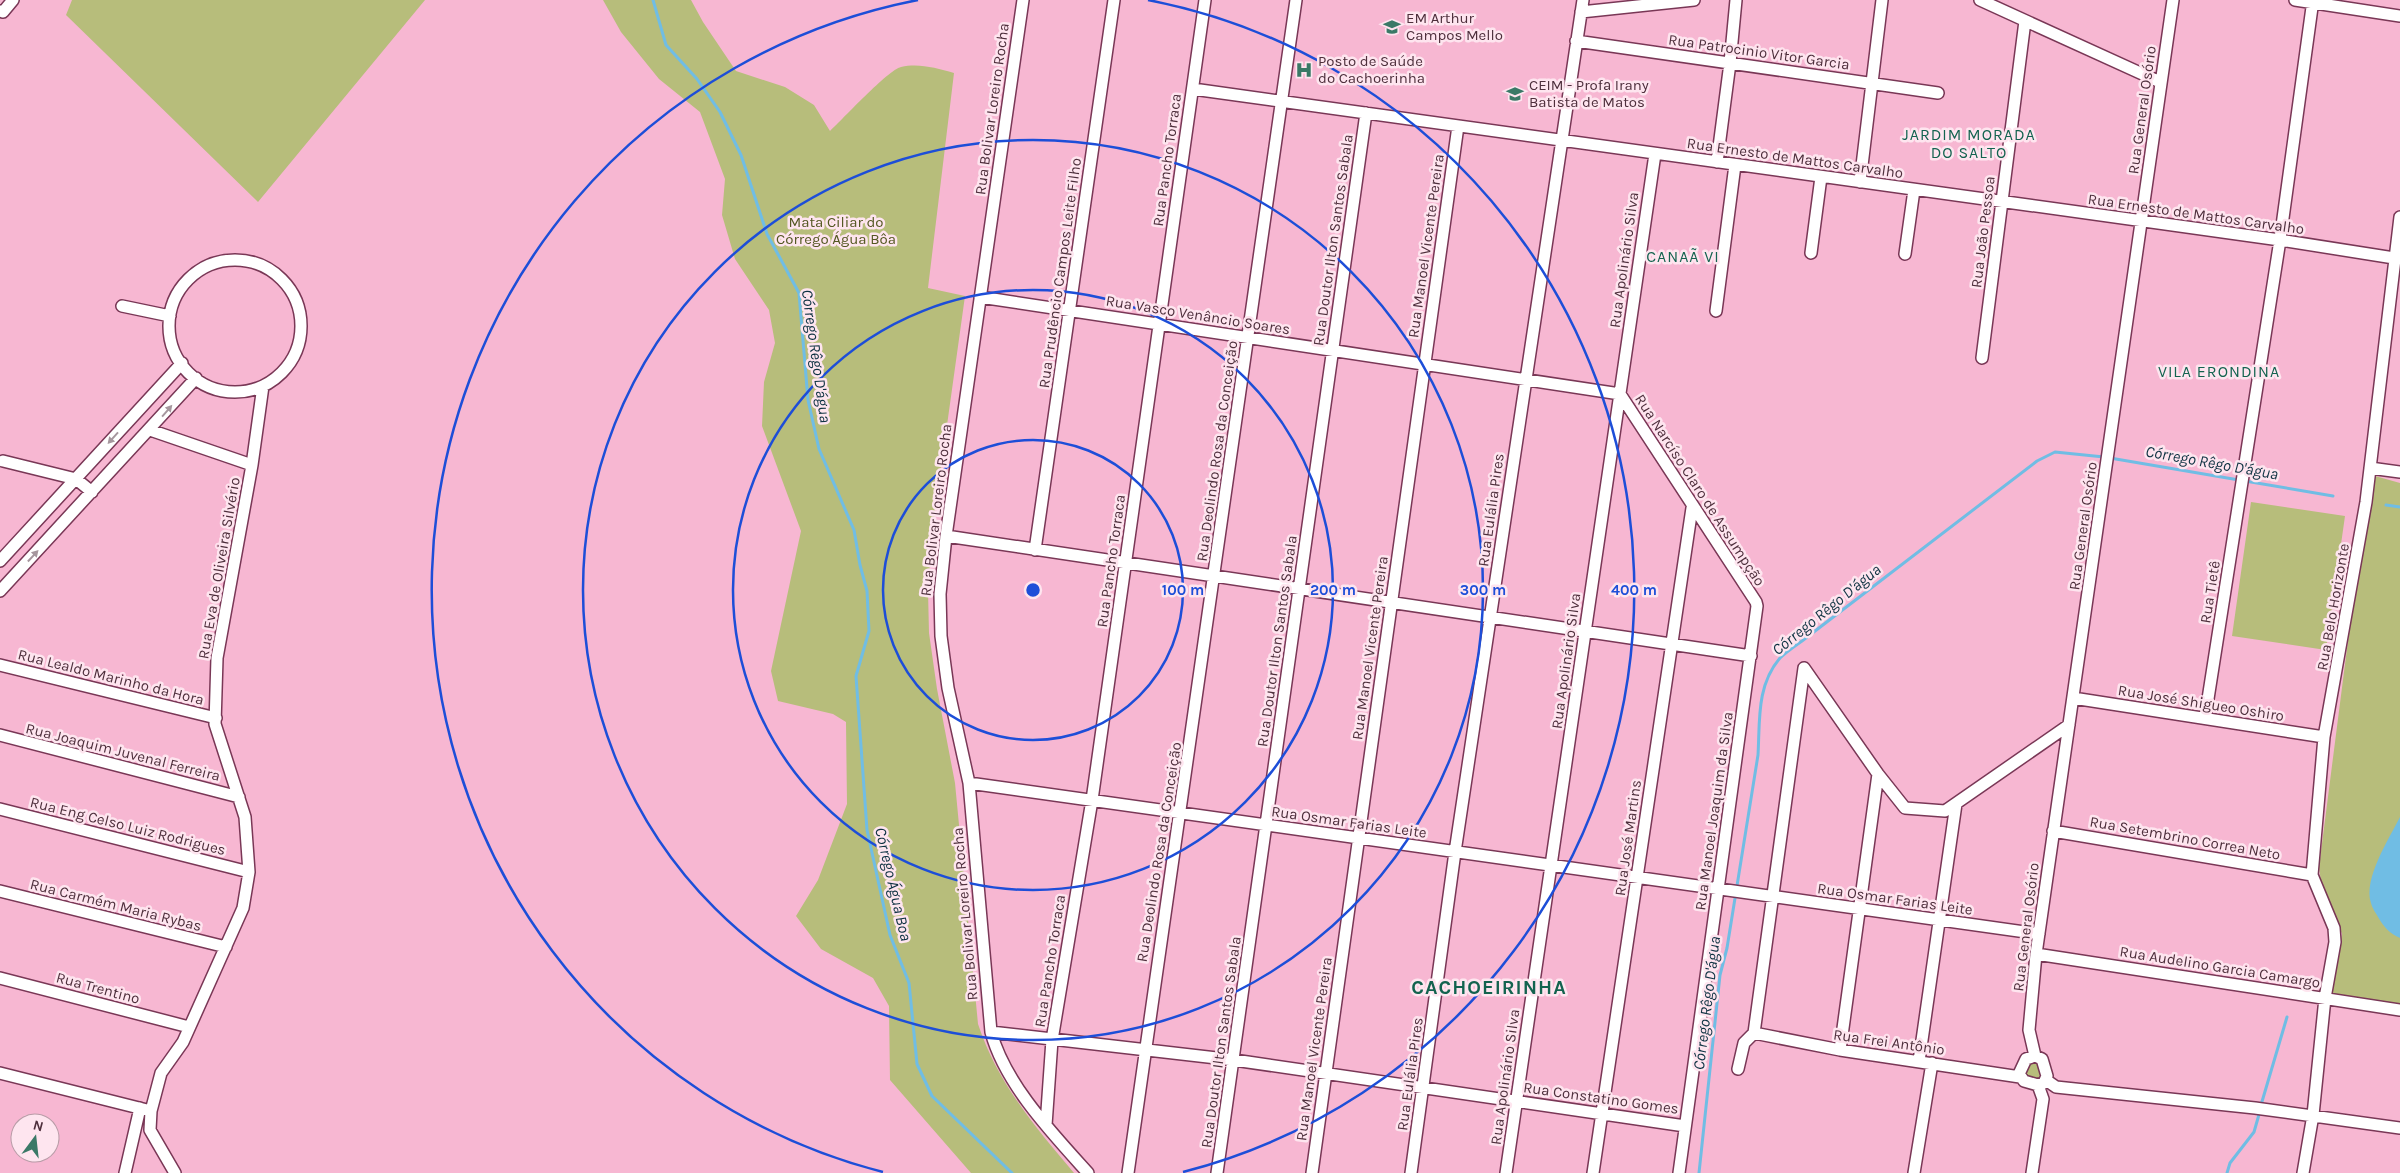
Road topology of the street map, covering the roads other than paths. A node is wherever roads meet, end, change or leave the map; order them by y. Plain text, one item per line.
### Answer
1 (13, 0) edge
2 (1023, 0) edge
3 (1114, 0) edge
4 (1205, 0) edge
5 (1296, 0) edge
6 (1582, 0) edge
7 (1694, 0) edge
8 (1736, 0) edge
9 (1882, 0) edge
10 (1980, 0) edge
11 (2173, 0) edge
12 (2294, 0) edge
13 (2313, 1) edge
14 (2, 12) edge
15 (1581, 12) junction
16 (2400, 16) edge
17 (2025, 22) junction
18 (1576, 41) junction
19 (1730, 63) junction
20 (2160, 82) junction
21 (1872, 83) junction
22 (1193, 89) junction
23 (1938, 93) dead end
24 (1282, 102) junction
25 (1366, 113) junction
26 (1458, 126) junction
27 (1560, 140) junction
28 (1654, 154) junction
29 (1717, 162) junction
30 (1735, 165) junction
31 (1821, 177) junction
32 (1860, 182) junction
33 (1914, 190) junction
34 (2002, 202) junction
35 (2400, 217) edge
36 (2141, 222) junction
37 (2280, 240) junction
38 (1811, 253) dead end
39 (1905, 254) dead end
40 (2394, 258) junction
41 (2395, 287) edge
42 (980, 297) junction
43 (122, 306) dead end
44 (1070, 311) junction
45 (1716, 311) dead end
46 (170, 316) junction
47 (1159, 325) junction
48 (1248, 338) junction
49 (1333, 351) junction
50 (1982, 358) dead end
51 (182, 364) junction
52 (1425, 365) junction
53 (196, 378) junction
54 (1525, 380) junction
55 (262, 386) junction
56 (1620, 394) junction
57 (150, 430) junction
58 (3, 461) dead end
59 (252, 465) junction
60 (2370, 468) junction
61 (2400, 472) edge
62 (76, 479) junction
63 (92, 492) junction
64 (1692, 508) junction
65 (946, 536) junction
66 (1035, 550) junction
67 (0, 561) edge
68 (1126, 563) junction
69 (1214, 576) junction
70 (1300, 589) junction
71 (0, 591) edge
72 (1392, 602) junction
73 (1756, 602) joint
74 (1490, 617) junction
75 (1585, 631) junction
76 (1672, 644) junction
77 (1751, 656) junction
78 (0, 665) edge
79 (2072, 698) junction
80 (216, 718) junction
81 (2205, 718) junction
82 (2069, 725) junction
83 (0, 735) edge
84 (2324, 737) junction
85 (1878, 774) junction
86 (969, 783) junction
87 (239, 797) junction
88 (1092, 800) junction
89 (1956, 804) junction
90 (0, 809) edge
91 (1180, 813) junction
92 (1267, 825) junction
93 (2053, 831) junction
94 (1359, 838) junction
95 (1455, 852) junction
96 (1551, 865) junction
97 (249, 872) junction
98 (2312, 874) junction
99 (1637, 878) junction
100 (1722, 890) junction
101 (0, 892) edge
102 (1773, 897) junction
103 (1860, 910) junction
104 (1939, 920) junction
105 (2039, 934) junction
106 (226, 947) junction
107 (2036, 954) junction
108 (0, 978) edge
109 (2325, 998) junction
110 (2400, 1010) edge
111 (189, 1028) junction
112 (991, 1032) junction
113 (1754, 1033) junction
114 (1052, 1040) junction
115 (1144, 1049) junction
116 (1840, 1050) junction
117 (2035, 1056) junction
118 (1234, 1060) junction
119 (1918, 1061) junction
120 (1932, 1063) junction
121 (1738, 1069) dead end
122 (0, 1073) edge
123 (1326, 1074) junction
124 (2020, 1077) junction
125 (2042, 1082) junction
126 (1423, 1088) junction
127 (1517, 1101) junction
128 (145, 1110) junction
129 (1602, 1114) junction
130 (2313, 1115) junction
131 (1046, 1125) junction
132 (1685, 1126) junction
133 (2400, 1128) edge
134 (125, 1173) edge
135 (175, 1173) edge
136 (1088, 1173) edge
137 (1128, 1173) edge
138 (1217, 1173) edge
139 (1312, 1173) edge
140 (1411, 1173) edge
141 (1506, 1173) edge
142 (1593, 1173) edge
143 (1679, 1173) edge
144 (1914, 1173) edge
145 (2032, 1173) edge
146 (2303, 1173) edge

1 - 14 street
2 - 42 street, Rua Bolivar Loreiro Rocha
3 - 44 street, Rua Prudêncio Campos Leite Filho
4 - 22 street, Rua Pancho Torraca
5 - 24 street, Rua Deolindo Rosa da Conceição
6 - 15 street, Rua Eulália Pires
7 - 15 street
8 - 19 street
9 - 21 street
10 - 17 street
11 - 20 street, Rua General Osório
12 - 13 street
13 - 16 street
13 - 37 street, Rua Tietê
15 - 18 street, Rua Eulália Pires
17 - 20 street
17 - 34 street, Rua João Pessoa
18 - 19 street, Rua Patrocinio Vitor Garcia
18 - 27 street, Rua Eulália Pires
19 - 21 street, Rua Patrocinio Vitor Garcia
19 - 29 street
20 - 36 street, Rua General Osório
21 - 23 street, Rua Patrocinio Vitor Garcia
21 - 32 street
22 - 24 street, Rua Ernesto de Mattos Carvalho
22 - 47 street, Rua Pancho Torraca
24 - 25 street, Rua Ernesto de Mattos Carvalho
24 - 48 street, Rua Deolindo Rosa da Conceição
25 - 26 street, Rua Ernesto de Mattos Carvalho
25 - 49 street, Rua Doutor Ilton Santos Sabala
26 - 27 street, Rua Ernesto de Mattos Carvalho
26 - 52 street, Rua Manoel Vicente Pereira
27 - 28 street, Rua Ernesto de Mattos Carvalho
27 - 54 street, Rua Eulália Pires
28 - 29 street, Rua Ernesto de Mattos Carvalho
28 - 56 street, Rua Apolinário Silva
29 - 30 street, Rua Ernesto de Mattos Carvalho
30 - 31 street, Rua Ernesto de Mattos Carvalho
30 - 45 street
31 - 32 street, Rua Ernesto de Mattos Carvalho
31 - 38 street
32 - 33 street, Rua Ernesto de Mattos Carvalho
33 - 34 street, Rua Ernesto de Mattos Carvalho
33 - 39 street
34 - 36 street, Rua Ernesto de Mattos Carvalho
34 - 50 street, Rua João Pessoa
35 - 40 street, Rua Belo Horizonte
36 - 37 street, Rua Ernesto de Mattos Carvalho
36 - 79 street, Rua General Osório
37 - 40 street, Rua Ernesto de Mattos Carvalho
37 - 81 street, Rua Tietê
40 - 41 street, Rua Belo Horizonte
41 - 60 street, Rua Belo Horizonte
42 - 44 street, Rua Vasco Venâncio Soares
42 - 65 street, Rua Bolivar Loreiro Rocha
43 - 46 street
44 - 47 street, Rua Vasco Venâncio Soares
44 - 66 street, Rua Prudêncio Campos Leite Filho
46 - 51 street
46 - 55 street
47 - 48 street, Rua Vasco Venâncio Soares
47 - 68 street, Rua Pancho Torraca
48 - 49 street, Rua Vasco Venâncio Soares
48 - 69 street, Rua Deolindo Rosa da Conceição
49 - 52 street, Rua Vasco Venâncio Soares
49 - 70 street, Rua Doutor Ilton Santos Sabala
51 - 53 street
51 -> 62 street
52 - 54 street, Rua Vasco Venâncio Soares
52 - 72 street, Rua Manoel Vicente Pereira
53 - 55 street
57 -> 53 street
54 - 56 street, Rua Vasco Venâncio Soares
54 - 74 street, Rua Eulália Pires
55 - 59 street, Rua Eva de Oliveira Silvério
56 - 64 street, Rua Narcíso Claro de Assumpção
56 - 75 street, Rua Apolinário Silva
57 - 59 street
57 - 63 street
58 - 62 street
59 - 80 street, Rua Eva de Oliveira Silvério
60 - 61 street
60 - 84 street, Rua Belo Horizonte
62 - 63 street
62 - 67 street
71 -> 63 street
64 - 73 street, Rua Narcíso Claro de Assumpção
64 - 76 street, Rua José Martins
65 - 66 street
65 - 86 street, Rua Bolivar Loreiro Rocha
66 - 68 street
68 - 69 street
68 - 88 street, Rua Pancho Torraca
69 - 70 street
69 - 91 street, Rua Deolindo Rosa da Conceição
70 - 72 street
70 - 92 street, Rua Doutor Ilton Santos Sabala
72 - 74 street
72 - 94 street, Rua Manoel Vicente Pereira
73 - 77 street, Rua Manoel Joaquim da Silva
74 - 75 street
74 - 95 street, Rua Eulália Pires
75 - 76 street
75 - 96 street, Rua Apolinário Silva
76 - 77 street
76 - 99 street, Rua José Martins
77 - 100 street, Rua Manoel Joaquim da Silva
78 - 80 street, Rua Lealdo Marinho da Hora
79 - 81 street, Rua José Shigueo Oshiro
79 - 82 street, Rua General Osório
80 - 87 street, Rua Eva de Oliveira Silvério
81 - 84 street, Rua José Shigueo Oshiro
82 - 89 street
82 - 93 street, Rua General Osório
83 - 87 street, Rua Joaquim Juvenal Ferreira
84 - 98 street, Rua Belo Horizonte
85 - 89 street
85 - 102 street
85 - 103 street
86 - 88 street, Rua Osmar Farias Leite
86 - 112 street, Rua Bolivar Loreiro Rocha
87 - 97 street, Rua Eva de Oliveira Silvério
88 - 91 street, Rua Osmar Farias Leite
88 - 114 street, Rua Pancho Torraca
89 - 104 street
90 - 97 street, Rua Eng Celso Luiz Rodrigues
91 - 92 street, Rua Osmar Farias Leite
91 - 115 street, Rua Deolindo Rosa da Conceição
92 - 94 street, Rua Osmar Farias Leite
92 - 118 street, Rua Doutor Ilton Santos Sabala
93 - 98 street, Rua Setembrino Correa Neto
93 - 105 street, Rua General Osório
94 - 95 street, Rua Osmar Farias Leite
94 - 123 street, Rua Manoel Vicente Pereira
95 - 96 street, Rua Osmar Farias Leite
95 - 126 street, Rua Eulália Pires
96 - 99 street, Rua Osmar Farias Leite
96 - 127 street, Rua Apolinário Silva
97 - 106 street, Rua Eva de Oliveira Silvério
98 - 109 street, Rua Belo Horizonte
99 - 100 street, Rua Osmar Farias Leite
99 - 129 street, Rua José Martins
100 - 102 street, Rua Osmar Farias Leite
100 - 132 street, Rua Manoel Joaquim da Silva
101 - 106 street, Rua Carmém Maria Rybas
102 - 103 street, Rua Osmar Farias Leite
102 - 113 street
103 - 104 street, Rua Osmar Farias Leite
103 - 116 street
104 - 105 street, Rua Osmar Farias Leite
104 - 119 street
105 - 107 street, Rua General Osório
106 - 111 street, Rua Eva de Oliveira Silvério
107 - 109 street, Rua Audelino Garcia Camargo
107 - 117 street, Rua General Osório
108 - 111 street, Rua Trentino
109 - 110 street, Rua Audelino Garcia Camargo
109 - 130 street, Rua Belo Horizonte
111 - 128 street, Rua Eva de Oliveira Silvério
112 - 114 street
112 - 131 street, Rua Bolivar Loreiro Rocha
113 - 116 street, Rua Frei Antônio
113 - 121 street
114 - 115 street
114 - 131 street, Rua Pancho Torraca
115 - 118 street
115 - 137 street, Rua Deolindo Rosa da Conceição
116 - 119 street, Rua Frei Antônio
117 - 124 street
117 - 125 street, Rua General Osório
118 - 123 street
118 - 138 street, Rua Doutor Ilton Santos Sabala
119 - 120 street, Rua Frei Antônio
120 - 124 street, Rua Frei Antônio
120 - 144 street
122 - 128 street
123 - 126 street, Rua Constatino Gomes
123 - 139 street, Rua Manoel Vicente Pereira
124 - 125 street, Rua Frei Antônio
125 - 130 street
125 - 145 street
126 - 127 street, Rua Constatino Gomes
126 - 140 street, Rua Eulália Pires
127 - 129 street, Rua Constatino Gomes
127 - 141 street, Rua Apolinário Silva
128 - 134 street
128 - 135 street, Rua Eva de Oliveira Silvério
129 - 132 street, Rua Constatino Gomes
129 - 142 street, Rua José Martins
130 - 133 street
130 - 146 street, Rua Belo Horizonte
131 - 136 street, Rua Bolivar Loreiro Rocha
132 - 143 street, Rua Manoel Joaquim da Silva

